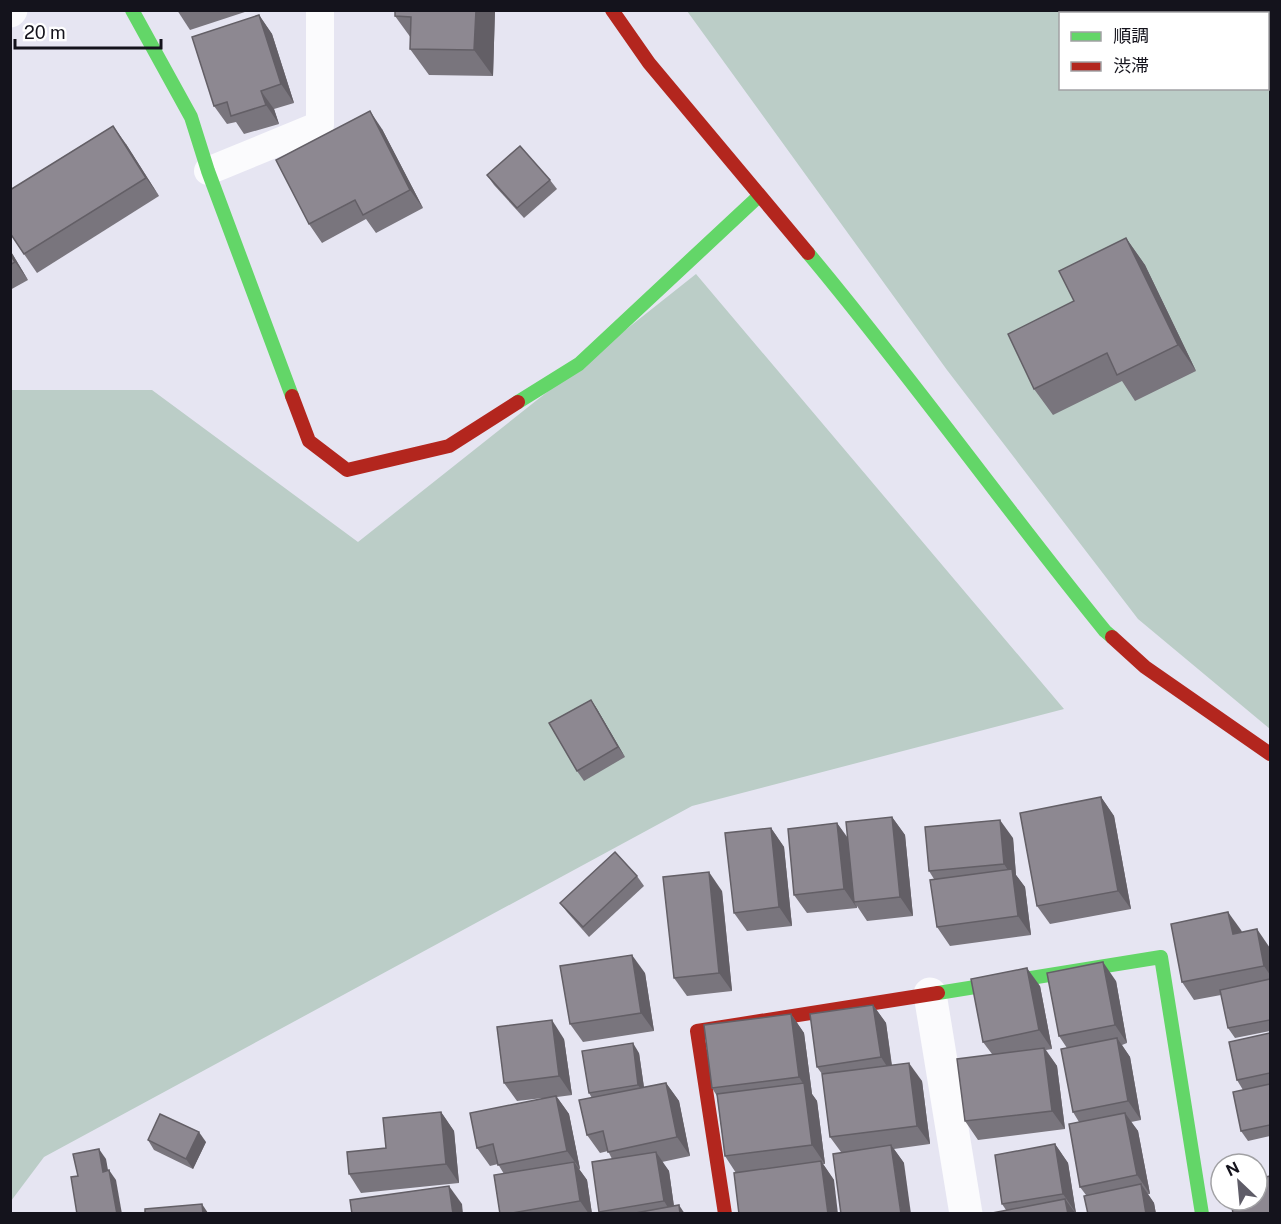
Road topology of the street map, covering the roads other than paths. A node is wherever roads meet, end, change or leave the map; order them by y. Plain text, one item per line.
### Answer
1 (132, 10) edge
2 (320, 10) edge
3 (612, 10) edge
4 (208, 171) junction
5 (759, 196) junction
6 (1270, 754) edge
7 (930, 994) junction
8 (725, 1214) edge
9 (966, 1214) edge
10 (1202, 1214) edge

1 - 4 street
2 - 4 lane
3 - 5 street
4 - 5 street
5 - 6 street
7 - 8 street
7 - 9 street
7 - 10 street

